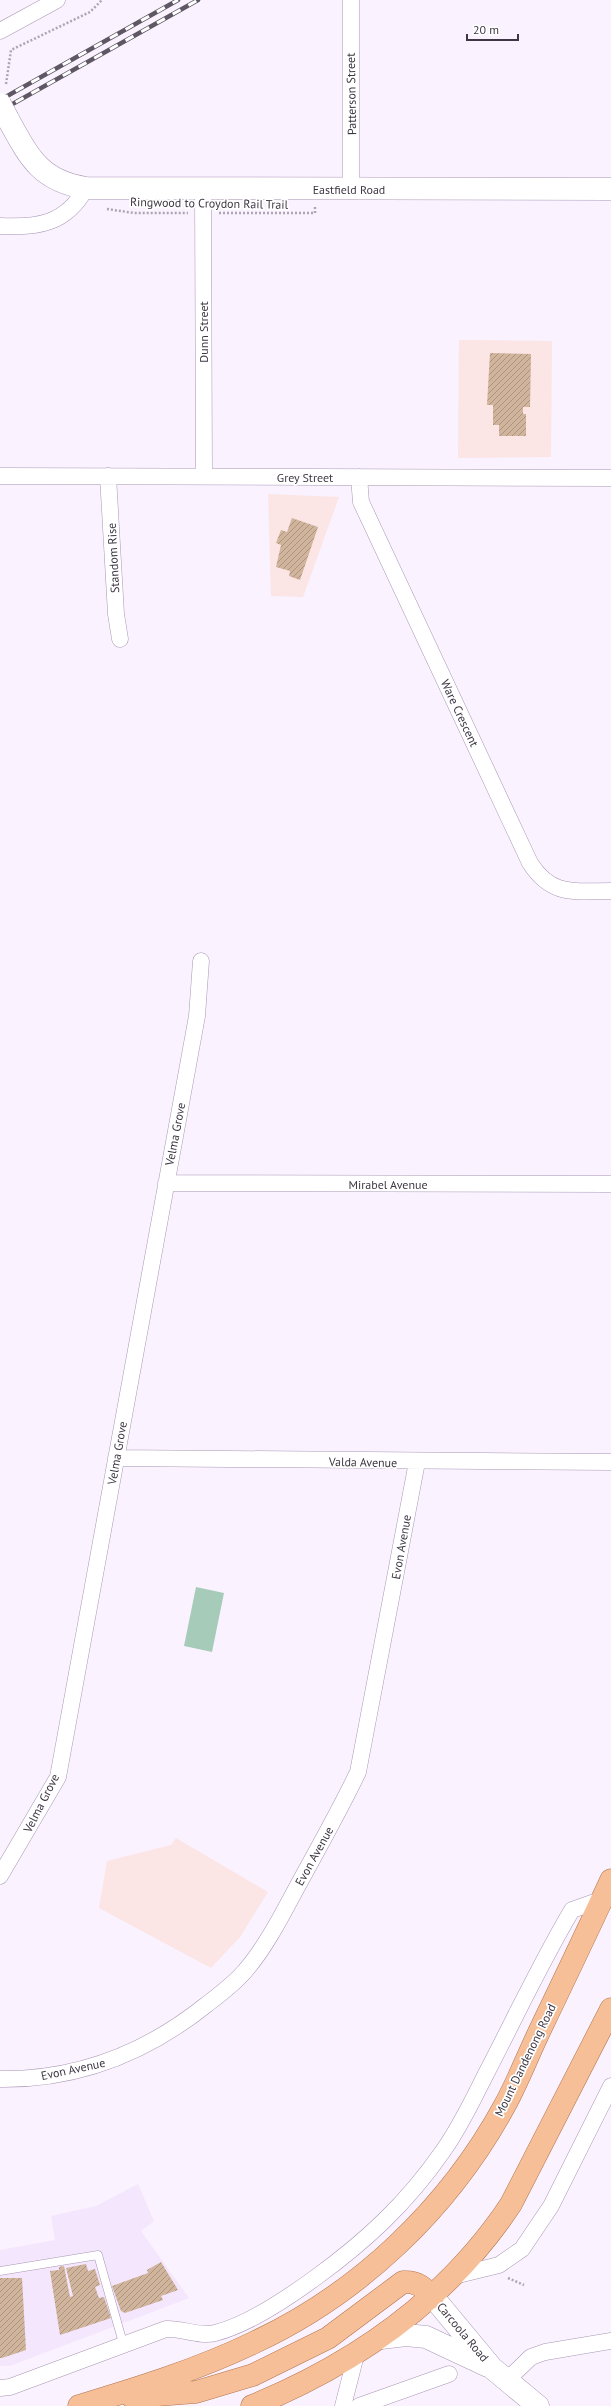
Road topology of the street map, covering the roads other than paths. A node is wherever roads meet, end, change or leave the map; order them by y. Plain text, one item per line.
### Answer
1 (57, 0) edge
2 (351, 0) edge
3 (0, 29) edge
4 (5, 102) edge
5 (203, 189) junction
6 (352, 189) junction
7 (611, 189) edge
8 (83, 193) junction
9 (0, 226) edge
10 (0, 476) edge
11 (108, 476) junction
12 (204, 476) junction
13 (359, 477) junction
14 (611, 478) edge
15 (120, 640) dead end
16 (611, 891) edge
17 (201, 961) dead end
18 (166, 1183) junction
19 (611, 1184) edge
20 (116, 1458) junction
21 (416, 1462) junction
22 (611, 1462) edge
23 (0, 1876) edge
24 (607, 1889) edge
25 (611, 2009) edge
26 (0, 2079) edge
27 (611, 2086) edge
28 (0, 2271) edge
29 (454, 2276) junction
30 (433, 2297) junction
31 (381, 2338) junction
32 (611, 2341) edge
33 (123, 2343) junction
34 (356, 2355) junction
35 (449, 2374) dead end
36 (500, 2374) junction
37 (0, 2388) edge
38 (84, 2404) edge
39 (252, 2406) edge
40 (343, 2406) edge
41 (359, 2406) edge
42 (538, 2406) edge

1 - 3 street
2 - 6 street, Patterson Street
4 - 8 main road, Eastfield Road
5 - 6 main road, Eastfield Road
5 - 8 main road, Eastfield Road
5 - 12 street, Dunn Street
6 - 7 main road, Eastfield Road
8 - 9 street
10 - 11 street, Grey Street
11 - 12 street, Grey Street
11 - 15 street, Standom Rise
12 - 13 street, Grey Street
13 - 14 street, Grey Street
13 - 16 street, Ware Crescent
17 - 18 street, Velma Grove
18 - 19 street, Mirabel Avenue
18 - 20 street, Velma Grove
20 - 21 street, Valda Avenue
20 - 23 street, Velma Grove
21 - 22 street, Valda Avenue
21 - 26 street, Evon Avenue
24 - 33 street, Mount Dandenong Road
24 - 38 main road, Mount Dandenong Road
25 - 29 main road
27 - 29 street
28 - 33 lane
29 - 30 main road
30 - 31 main road
30 - 36 main road, Carcoola Road
30 - 38 main road
31 - 34 main road
31 - 36 main road, Carcoola Road
32 - 36 street
33 - 37 street
34 - 39 main road
34 - 40 street
35 - 41 street
36 - 42 main road, Carcoola Road

